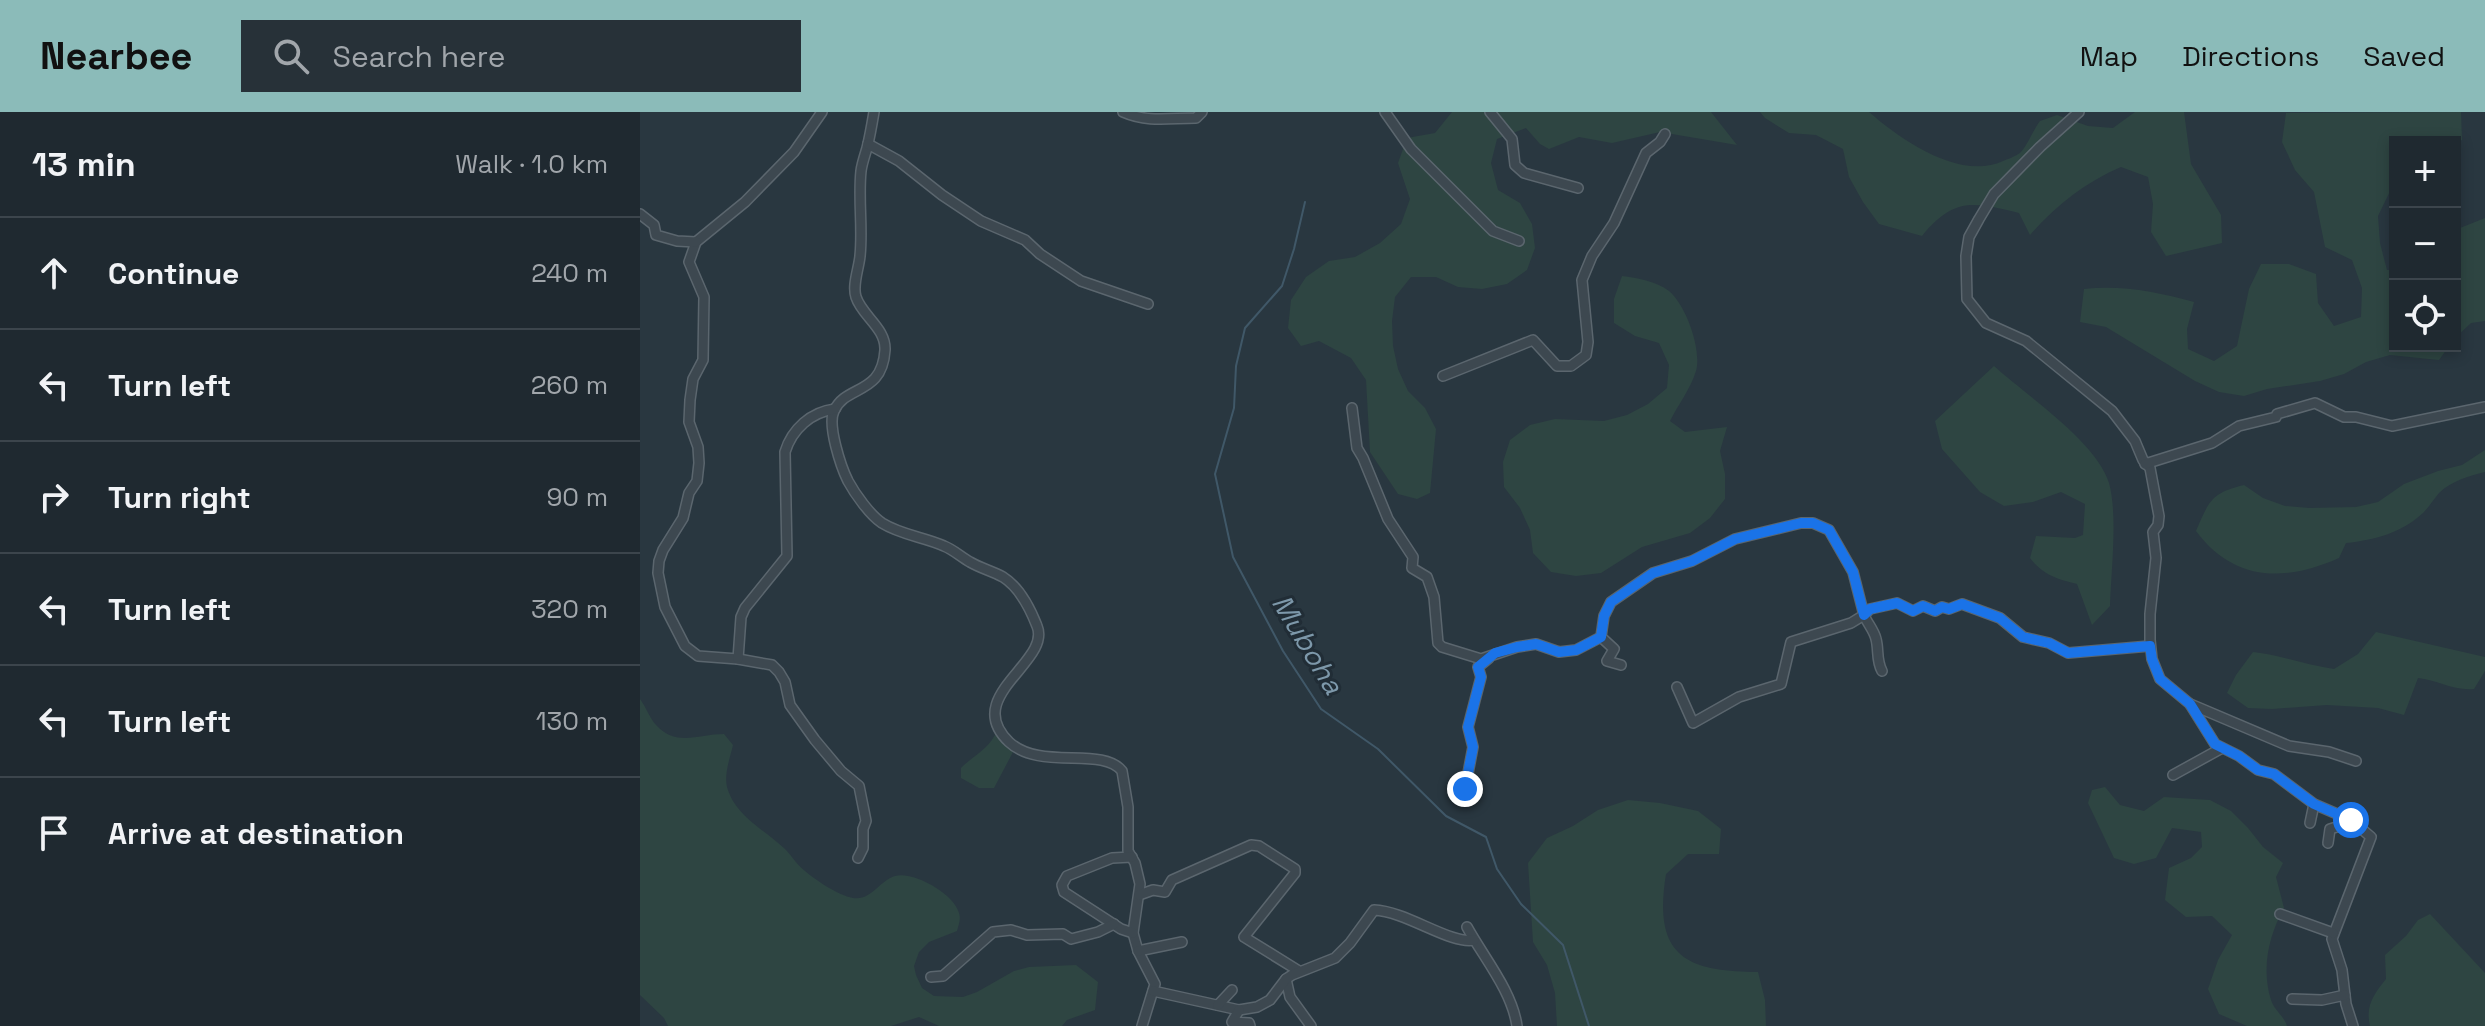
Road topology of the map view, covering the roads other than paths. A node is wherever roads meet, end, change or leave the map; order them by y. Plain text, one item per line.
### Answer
1 (822, 112) edge
2 (874, 112) edge
3 (1123, 112) edge
4 (1202, 112) edge
5 (1385, 112) edge
6 (1490, 112) edge
7 (2079, 112) edge
8 (1665, 134) dead end
9 (868, 144) junction
10 (1578, 188) dead end
11 (640, 214) edge
12 (1519, 241) dead end
13 (696, 242) junction
14 (1148, 304) dead end
15 (1443, 376) dead end
16 (2485, 407) edge
17 (1352, 408) dead end
18 (835, 409) junction
19 (2145, 464) junction
20 (1864, 615) junction
21 (1601, 637) junction
22 (2150, 646) junction
23 (1495, 653) junction
24 (738, 659) junction
25 (1621, 665) dead end
26 (1882, 671) dead end
27 (1677, 687) dead end
28 (2190, 704) junction
29 (2222, 748) junction
30 (2356, 761) dead end
31 (2173, 775) dead end
32 (1465, 789) dead end
33 (2314, 804) junction
34 (2353, 822) junction
35 (2310, 823) dead end
36 (2328, 843) dead end
37 (1132, 857) junction
38 (858, 858) dead end
39 (1139, 895) junction
40 (2280, 914) dead end
41 (1114, 924) junction
42 (1467, 927) dead end
43 (1133, 933) junction
44 (2333, 933) junction
45 (1474, 940) junction
46 (1182, 942) dead end
47 (1138, 951) junction
48 (1299, 971) junction
49 (931, 977) dead end
50 (1286, 979) junction
51 (1232, 990) dead end
52 (1153, 991) junction
53 (2345, 995) junction
54 (2292, 999) dead end
55 (1218, 1005) junction
56 (1239, 1010) junction
57 (1142, 1026) edge
58 (1250, 1026) edge
59 (1311, 1026) edge
60 (1517, 1026) edge
61 (2353, 1026) edge

1 - 13 street
2 - 9 street
3 - 4 street
5 - 12 street
6 - 10 street
7 - 19 street
8 - 15 street
9 - 14 street
9 - 18 street
11 - 13 street
13 - 24 street
16 - 19 street
17 - 23 street
18 - 24 street
18 - 37 street
19 - 22 street
20 - 21 street
20 - 22 street
20 - 26 street
20 - 27 street
21 - 23 street
21 - 25 street
22 - 28 street
23 - 32 street
24 - 38 street
28 - 29 street
28 - 30 street
29 - 31 street
29 - 33 street
33 - 34 street
33 - 35 street
34 - 36 street
34 - 44 street
37 - 39 street
37 - 41 street
39 - 43 street
39 - 48 street
40 - 44 street
41 - 43 street
41 - 49 street
42 - 45 street
43 - 47 street
44 - 53 street
45 - 48 street
45 - 60 street
46 - 47 street
47 - 52 street
48 - 50 street
50 - 56 street
50 - 59 street
51 - 55 street
52 - 55 street
52 - 57 street
53 - 54 street
53 - 61 street
55 - 56 street
56 - 58 street

